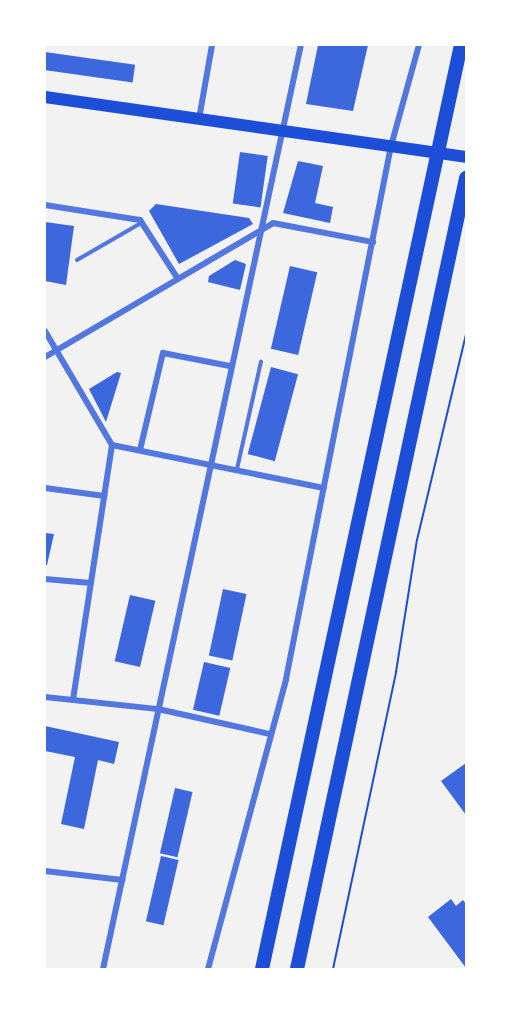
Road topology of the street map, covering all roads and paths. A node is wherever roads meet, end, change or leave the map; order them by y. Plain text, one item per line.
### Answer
1 (212, 45) edge
2 (301, 45) edge
3 (419, 45) edge
4 (460, 45) edge
5 (45, 97) edge
6 (199, 119) junction
7 (280, 131) junction
8 (391, 146) junction
9 (466, 157) edge
10 (466, 178) edge
11 (45, 205) edge
12 (142, 223) junction
13 (261, 231) junction
14 (372, 242) junction
15 (76, 260) dead end
16 (178, 279) junction
17 (45, 331) edge
18 (466, 335) edge
19 (56, 350) junction
20 (45, 357) edge
21 (261, 362) dead end
22 (230, 366) junction
23 (112, 445) junction
24 (140, 450) junction
25 (210, 463) junction
26 (237, 469) junction
27 (45, 488) edge
28 (324, 488) junction
29 (104, 496) junction
30 (45, 579) edge
31 (91, 583) junction
32 (45, 697) edge
33 (73, 700) junction
34 (158, 710) junction
35 (270, 734) junction
36 (45, 871) edge
37 (122, 880) junction
38 (103, 969) edge
39 (208, 969) edge
40 (262, 969) edge
41 (297, 969) edge
42 (333, 969) edge

1 - 6 street
2 - 7 street
3 - 8 street
4 - 40 highway
5 - 6 main road
6 - 7 main road
7 - 8 main road
7 - 13 street
8 - 9 main road
8 - 14 street
10 - 41 highway
11 - 12 street
12 - 15 lane
12 - 16 street
13 - 14 street
13 - 16 street
13 - 22 street
14 - 28 street
16 - 19 street
17 - 19 street
18 - 42 path
19 - 20 street
19 - 23 street
21 - 26 lane
22 - 24 street
22 - 25 street
23 - 24 street
23 - 29 street
24 - 25 street
25 - 26 street
25 - 34 street
26 - 28 street
27 - 29 street
28 - 35 street
29 - 31 street
30 - 31 street
31 - 33 street
32 - 33 street
33 - 34 street
34 - 35 street
34 - 37 street
35 - 39 street
36 - 37 street
37 - 38 street

